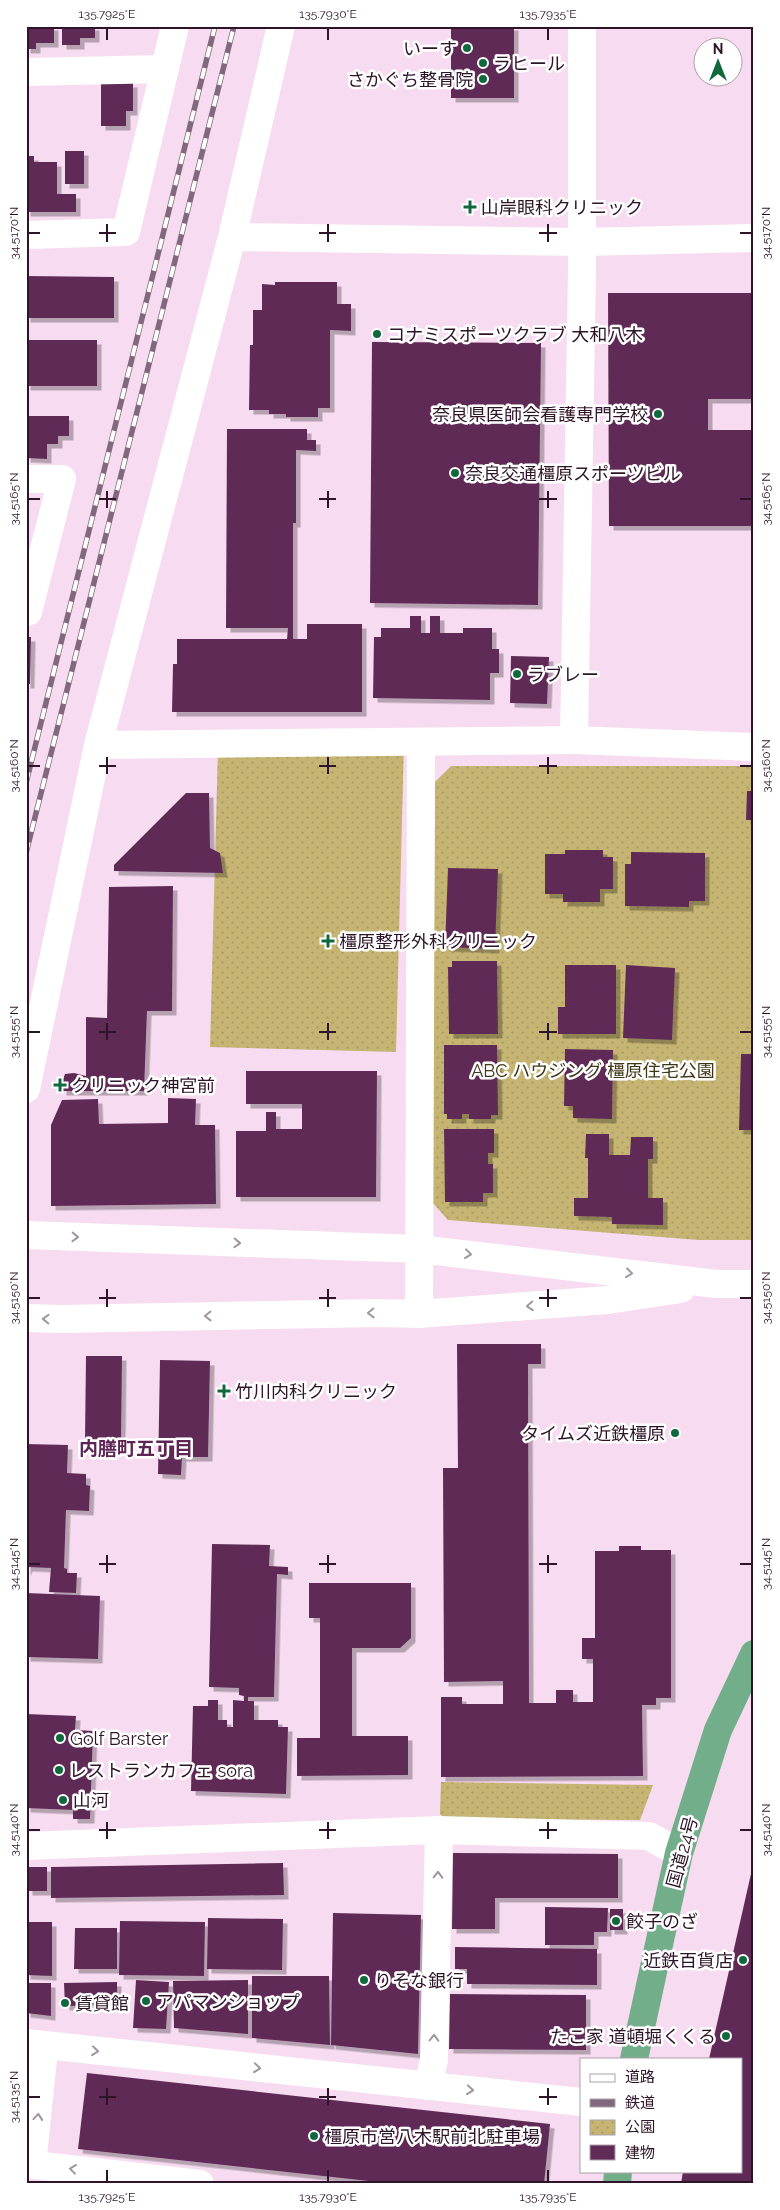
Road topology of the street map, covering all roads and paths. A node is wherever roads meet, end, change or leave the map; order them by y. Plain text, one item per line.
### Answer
1 (175, 26) edge
2 (281, 26) edge
3 (582, 26) edge
4 (165, 69) junction
5 (26, 72) edge
6 (26, 235) edge
7 (232, 237) junction
8 (754, 238) edge
9 (581, 242) junction
10 (26, 479) edge
11 (26, 612) edge
12 (574, 740) junction
13 (421, 742) junction
14 (98, 745) junction
15 (754, 747) edge
16 (26, 1090) edge
17 (26, 1235) edge
18 (419, 1249) junction
19 (717, 1284) junction
20 (754, 1284) edge
21 (419, 1314) junction
22 (26, 1318) edge
23 (754, 1654) edge
24 (439, 1830) junction
25 (26, 1846) edge
26 (679, 1853) junction
27 (36, 2044) edge
28 (634, 2058) edge
29 (428, 2086) junction
30 (580, 2102) edge
31 (29, 2165) edge
32 (200, 2184) edge

1 - 4 street
2 - 7 street
3 - 9 street
4 - 5 street
4 - 6 street
7 - 9 street
7 - 14 street
8 - 9 street
9 - 12 street
10 - 11 street
12 - 13 street
12 - 15 street
13 - 14 street
13 - 18 street
14 - 16 street
17 -> 18 street
18 -> 19 street
18 - 21 street
19 - 20 street
19 -> 21 street
21 -> 22 street
23 - 26 highway, 国道24号
24 - 25 street
24 - 26 street
29 -> 24 street
26 - 28 highway, 国道24号
27 -> 29 street
31 -> 27 street
29 -> 30 street
32 -> 31 street

